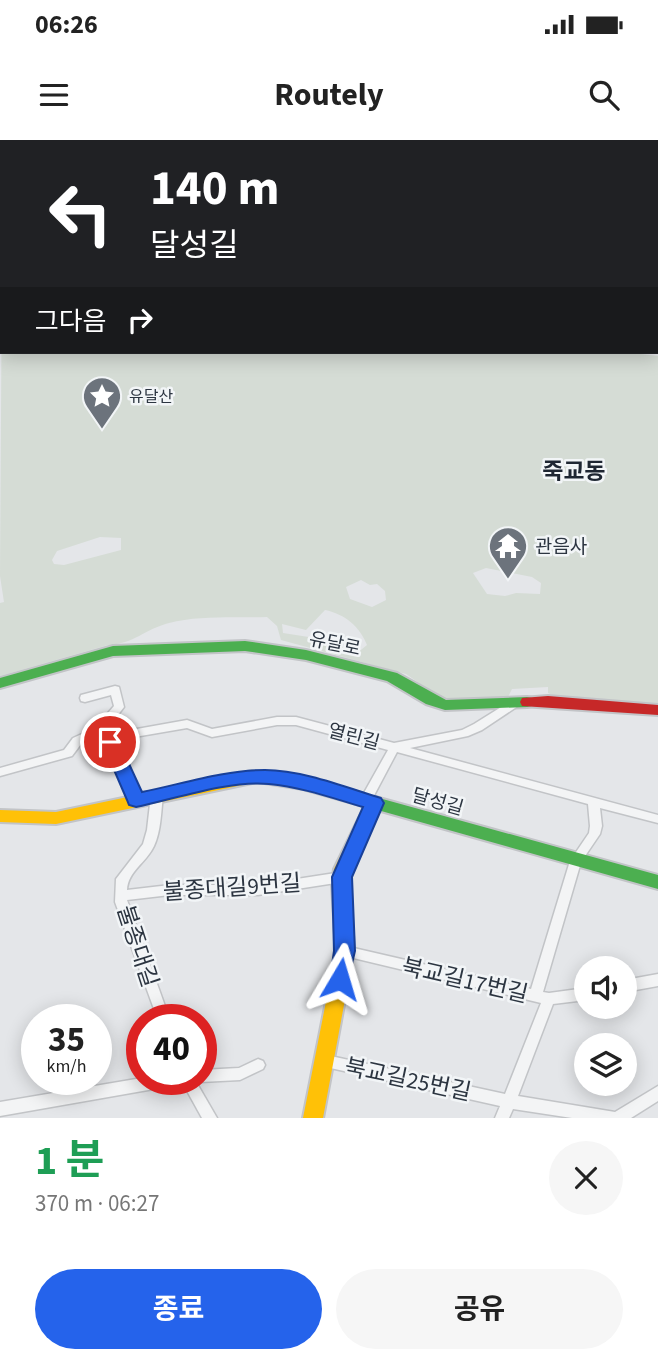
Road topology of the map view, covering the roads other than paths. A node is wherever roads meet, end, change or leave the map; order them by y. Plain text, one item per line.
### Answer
1 (0, 683) edge
2 (85, 698) dead end
3 (514, 703) junction
4 (658, 709) edge
5 (395, 747) junction
6 (0, 772) edge
7 (157, 795) junction
8 (136, 800) junction
9 (370, 802) junction
10 (594, 804) junction
11 (0, 816) edge
12 (658, 819) edge
13 (576, 861) junction
14 (342, 877) junction
15 (658, 881) edge
16 (121, 896) junction
17 (345, 951) junction
18 (658, 980) edge
19 (637, 984) edge
20 (535, 996) junction
21 (574, 996) edge
22 (549, 999) junction
23 (158, 1004) edge
24 (326, 1061) junction
25 (258, 1065) dead end
26 (217, 1075) edge
27 (126, 1088) edge
28 (658, 1093) edge
29 (197, 1095) edge
30 (507, 1101) junction
31 (0, 1109) edge
32 (210, 1118) edge
33 (313, 1118) edge
34 (502, 1118) edge
35 (616, 1118) edge

1 - 3 street, 유달로
2 - 6 street
3 - 4 street, 유달로
3 - 5 street
5 - 8 street, 열린길
5 - 9 street
5 - 10 street, 열린길
7 - 8 street, 달성길
7 - 9 street, 달성길
7 - 16 street, 불종대길
8 - 11 street, 달성길
9 - 13 street, 달성길
9 - 14 street
10 - 12 street, 열린길
10 - 13 street
13 - 15 street, 달성길
13 - 20 street
14 - 16 street, 불종대길9번길
14 - 17 street
16 - 23 street, 불종대길
17 - 20 street, 북교길17번길
17 - 24 street
18 - 19 street
20 - 22 street, 북교길17번길
21 - 22 street, 북교길17번길
22 - 30 street
24 - 30 street, 북교길25번길
24 - 33 street
25 - 26 street
27 - 31 street
28 - 35 street
29 - 32 street
30 - 34 street
30 - 35 street, 북교길25번길

